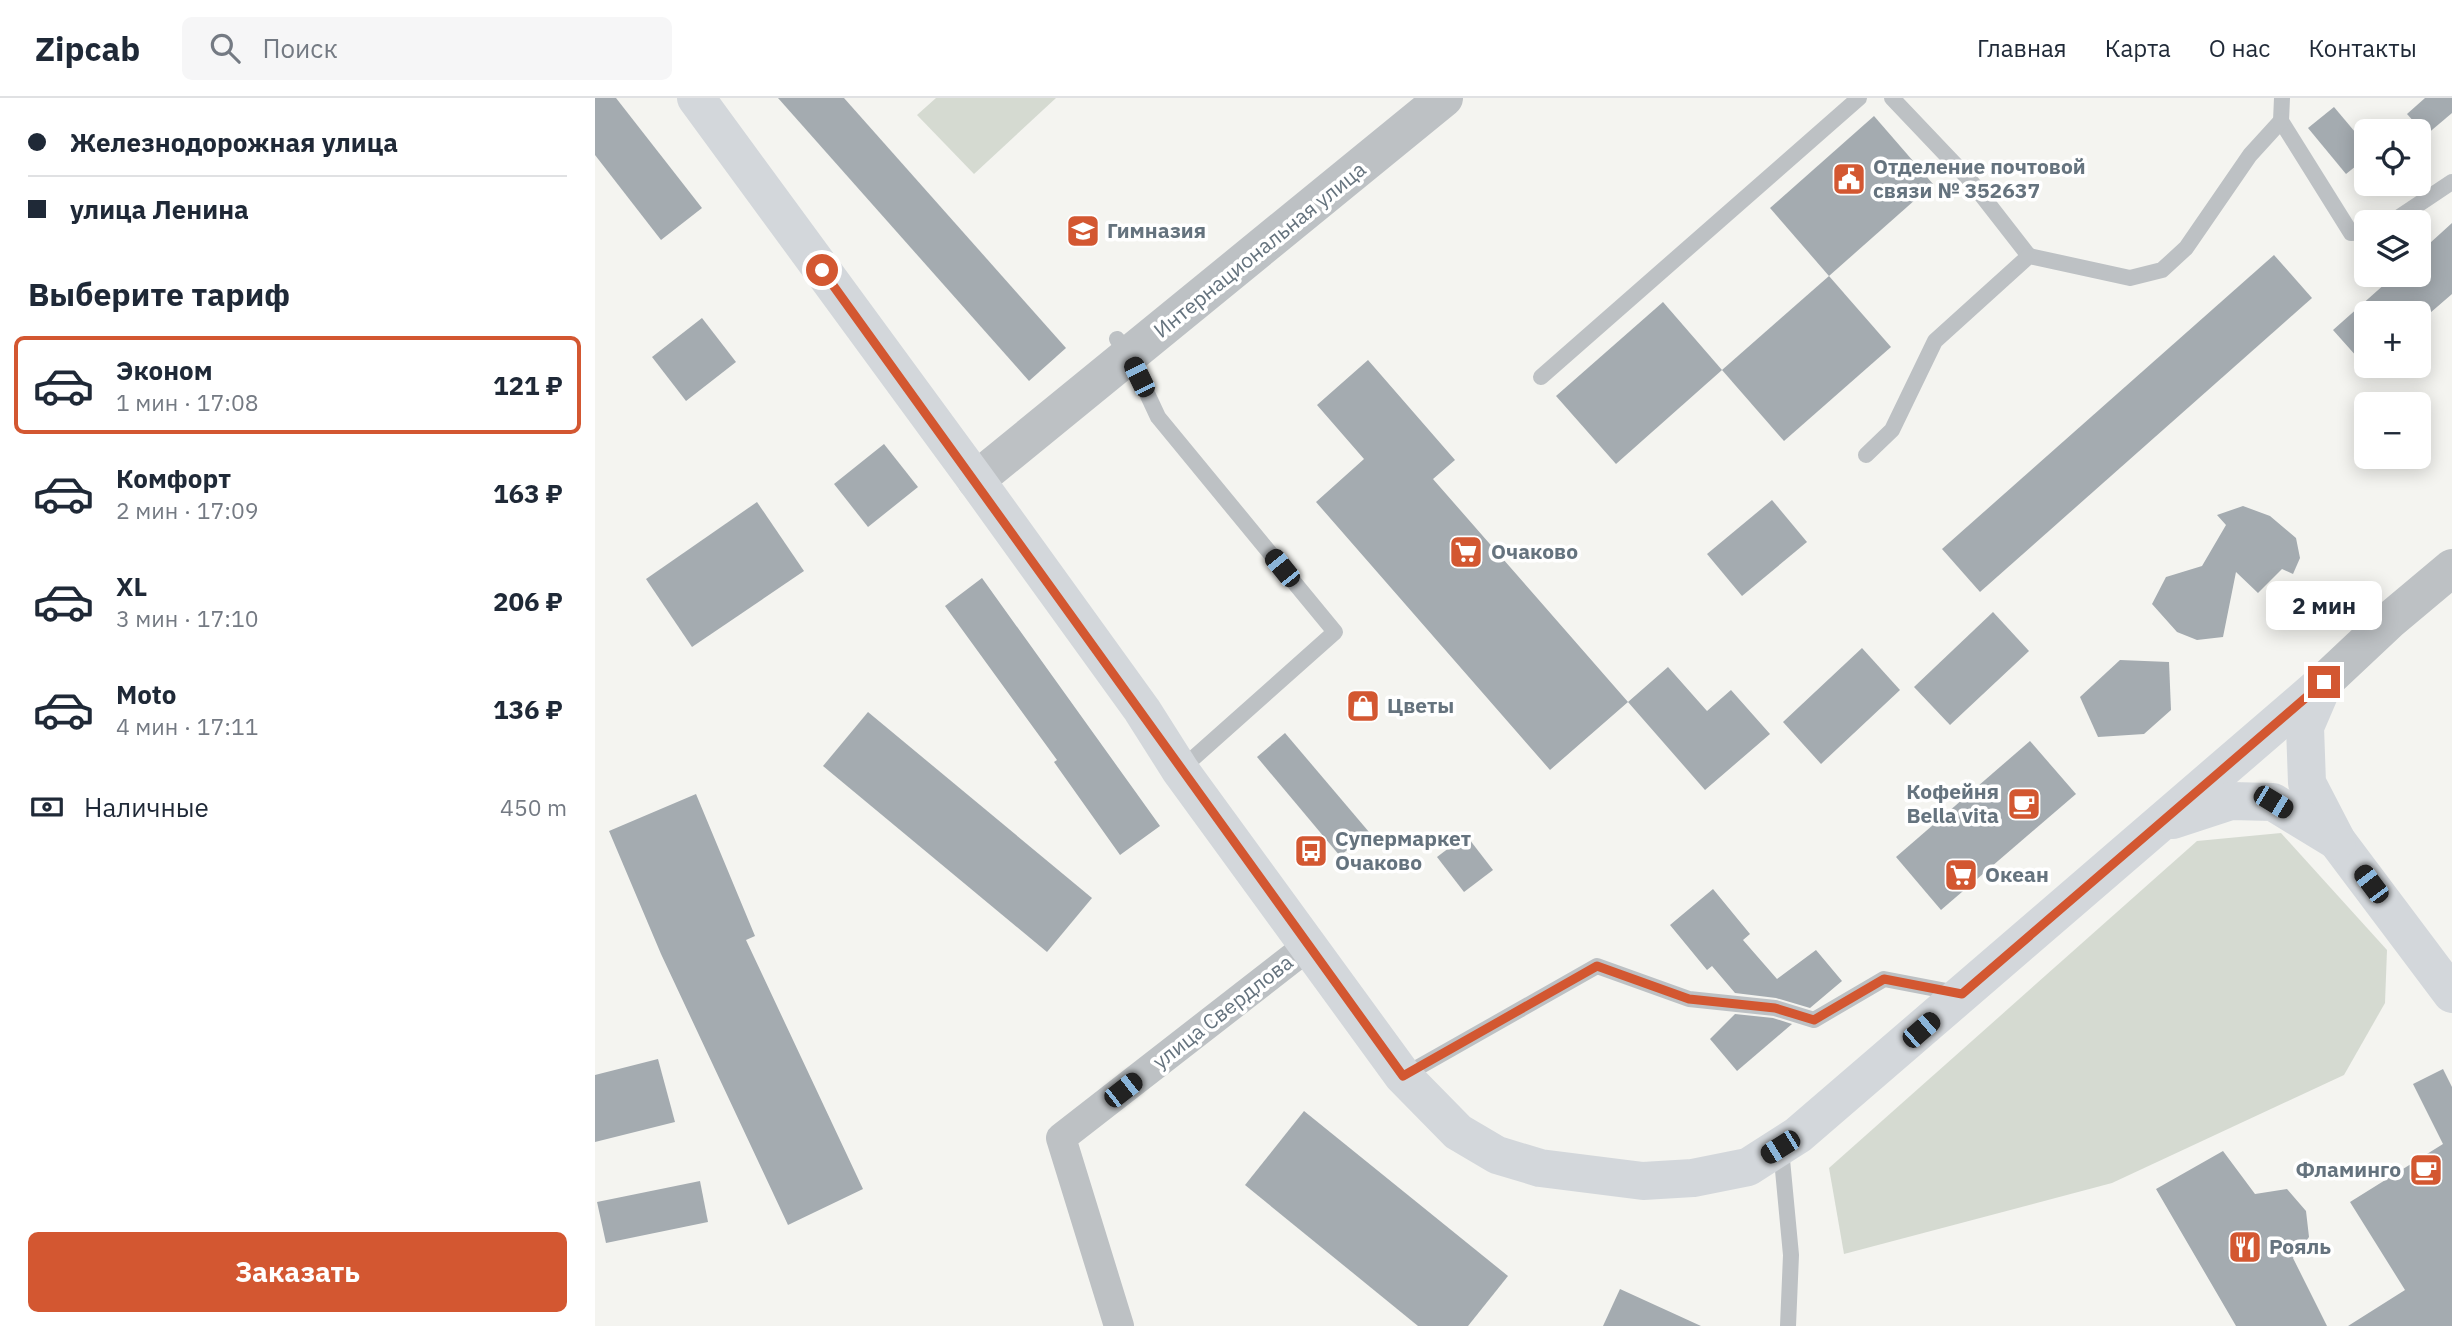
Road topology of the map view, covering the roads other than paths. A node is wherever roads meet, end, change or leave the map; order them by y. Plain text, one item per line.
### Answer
1 (696, 98) edge
2 (1408, 98) edge
3 (1444, 98) edge
4 (1859, 98) edge
5 (1892, 98) edge
6 (2282, 98) edge
7 (2281, 121) junction
8 (2452, 182) edge
9 (2410, 210) edge
10 (2354, 233) edge
11 (2029, 256) junction
12 (1123, 348) junction
13 (1541, 377) dead end
14 (1865, 455) dead end
15 (970, 472) junction
16 (2452, 568) edge
17 (2324, 682) junction
18 (1180, 770) junction
19 (2158, 825) junction
20 (2337, 841) junction
21 (1308, 946) junction
22 (1962, 994) junction
23 (2452, 994) edge
24 (1403, 1076) junction
25 (1780, 1147) junction
26 (1119, 1326) edge
27 (1788, 1326) edge

1 - 15 main road
2 - 12 street, Интернациональная улица
3 - 12 street, Интернациональная улица
4 - 13 lane
5 - 11 lane
6 - 7 lane
7 - 10 lane
7 - 11 lane
8 - 9 lane
11 - 14 lane
12 - 15 street, Интернациональная улица
12 - 18 lane
15 - 18 main road
16 - 17 street
17 - 19 main road
17 - 20 main road
18 - 21 main road
19 - 20 main road
19 - 22 main road
20 - 23 main road
21 - 24 main road
21 - 26 street, улица Свердлова
22 - 24 lane
22 - 25 main road
24 - 25 main road
25 - 27 lane

